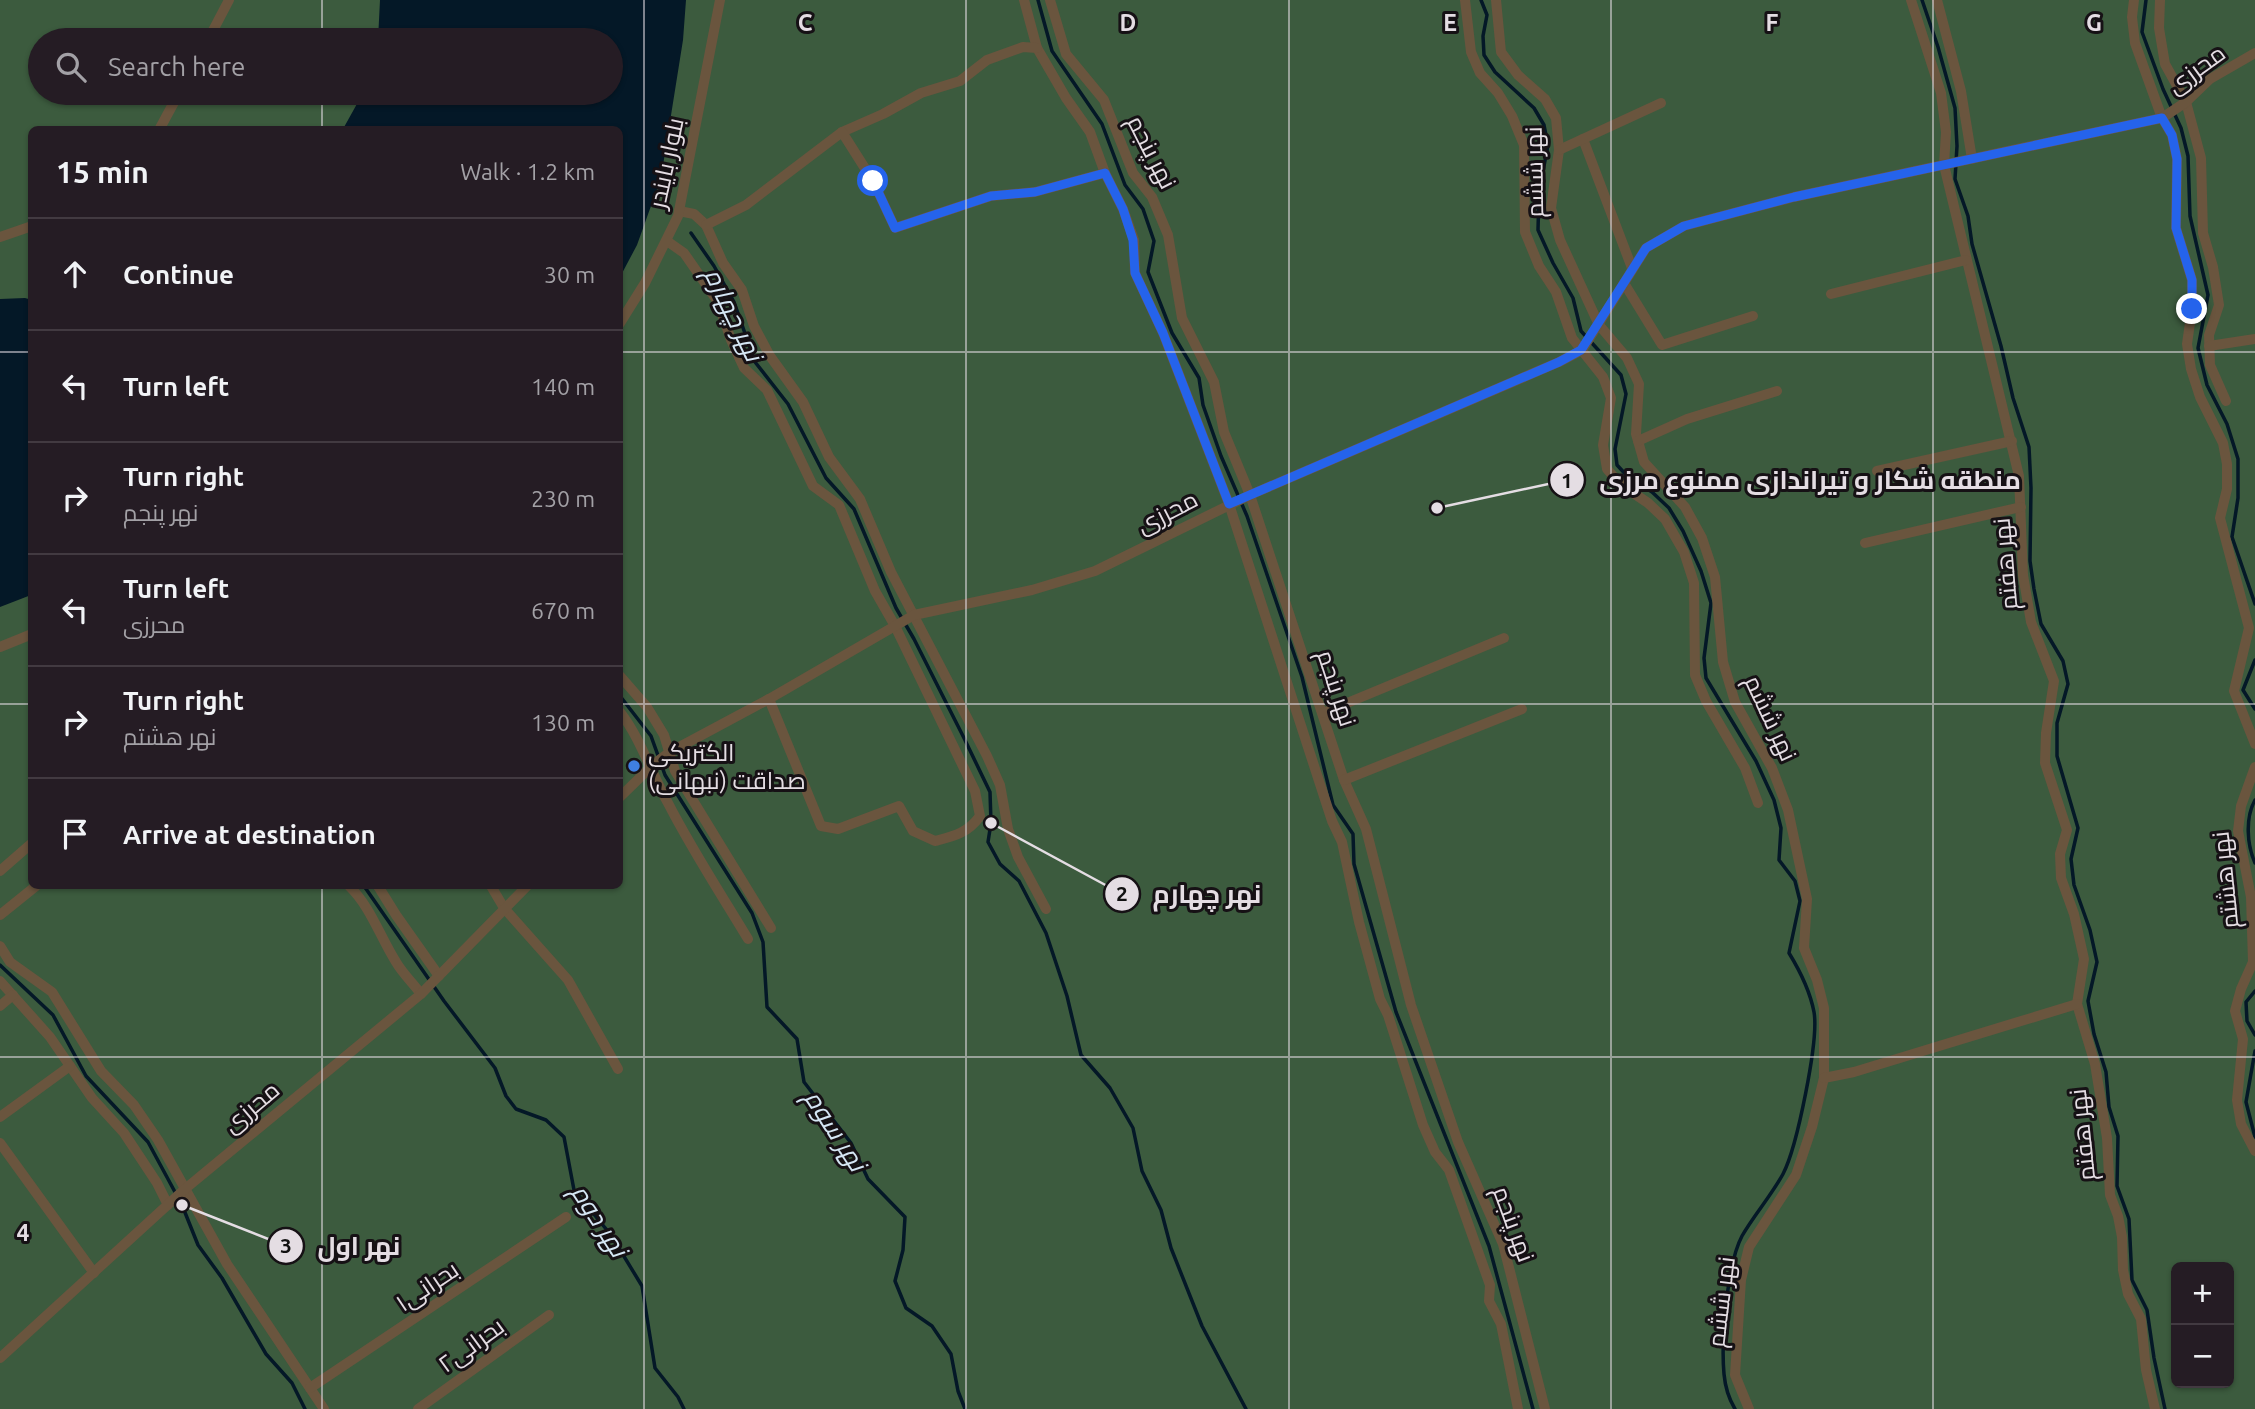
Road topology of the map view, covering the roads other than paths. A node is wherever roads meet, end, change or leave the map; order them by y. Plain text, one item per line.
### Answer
1 (229, 0) edge
2 (720, 0) edge
3 (1024, 0) edge
4 (1050, 0) edge
5 (1465, 0) edge
6 (1496, 0) edge
7 (1911, 0) edge
8 (1937, 0) edge
9 (2134, 0) edge
10 (2160, 0) edge
11 (214, 28) edge
12 (1037, 48) junction
13 (2255, 53) edge
14 (1661, 103) dead end
15 (2183, 104) junction
16 (173, 105) edge
17 (2165, 116) junction
18 (161, 126) edge
19 (842, 132) junction
20 (1583, 139) junction
21 (1559, 150) junction
22 (1967, 160) junction
23 (1946, 164) junction
24 (1105, 173) junction
25 (679, 211) junction
26 (706, 226) junction
27 (28, 227) edge
28 (0, 237) edge
29 (667, 242) junction
30 (1966, 260) junction
31 (1632, 268) junction
32 (1624, 282) junction
33 (1831, 295) dead end
34 (1753, 316) dead end
35 (623, 318) edge
36 (1597, 328) junction
37 (2255, 339) edge
38 (2209, 346) junction
39 (1583, 347) junction
40 (1777, 391) dead end
41 (2226, 401) dead end
42 (1638, 441) junction
43 (2011, 441) junction
44 (1877, 471) dead end
45 (1249, 495) junction
46 (1232, 503) junction
47 (2021, 507) junction
48 (1865, 543) dead end
49 (904, 621) junction
50 (28, 636) edge
51 (1504, 638) dead end
52 (0, 647) edge
53 (623, 679) edge
54 (769, 699) junction
55 (1522, 709) dead end
56 (1323, 713) junction
57 (623, 717) edge
58 (2255, 744) edge
59 (667, 754) junction
60 (652, 766) junction
61 (2255, 767) edge
62 (1344, 780) junction
63 (623, 794) edge
64 (1758, 803) dead end
65 (28, 847) edge
66 (0, 871) edge
67 (32, 889) edge
68 (352, 889) edge
69 (380, 889) edge
70 (493, 889) edge
71 (524, 889) edge
72 (504, 908) junction
73 (1046, 909) dead end
74 (0, 915) edge
75 (771, 928) dead end
76 (748, 939) dead end
77 (0, 946) edge
78 (438, 978) junction
79 (0, 981) edge
80 (424, 991) junction
81 (13, 995) junction
82 (2077, 1003) junction
83 (0, 1006) edge
84 (70, 1066) junction
85 (618, 1069) dead end
86 (1824, 1078) junction
87 (0, 1117) edge
88 (0, 1143) edge
89 (2255, 1151) edge
90 (183, 1190) junction
91 (170, 1202) junction
92 (566, 1217) dead end
93 (94, 1273) junction
94 (549, 1315) dead end
95 (0, 1358) edge
96 (310, 1388) junction
97 (324, 1409) edge
98 (418, 1409) edge
99 (1518, 1409) edge
100 (1545, 1409) edge
101 (1749, 1409) edge
102 (2155, 1409) edge

1 - 11 street
2 - 25 street, بلوار بایندر
3 - 12 street, نهر پنجم
4 - 45 street, نهر پنجم
5 - 39 street
6 - 21 street, نهر ششم
7 - 23 street, نهر هفتم
8 - 22 street
9 - 17 street
10 - 15 street
12 - 19 street
12 - 24 street, نهر پنجم
13 - 15 street, محرزی
14 - 20 street
15 - 17 street, محرزی
15 - 38 street
16 - 18 street
17 - 22 street, محرزی
17 - 58 street
19 - 24 street
19 - 26 street
20 - 21 street
20 - 31 street
21 - 36 street, نهر ششم
22 - 23 street, محرزی
23 - 30 street, نهر هفتم
23 - 31 street, محرزی
24 - 46 street, نهر پنجم
25 - 26 street
25 - 29 street, بلوار بایندر
26 - 49 street
27 - 28 street
29 - 35 street, بلوار بایندر
29 - 49 street
30 - 33 street
30 - 43 street, نهر هفتم
31 - 32 street, محرزی
32 - 34 street
32 - 36 street, محرزی
36 - 39 street, محرزی
36 - 42 street, نهر ششم
37 - 38 street
38 - 41 street
39 - 45 street, محرزی
39 - 64 street
40 - 42 street
42 - 86 street, نهر ششم
43 - 44 street
43 - 47 street, نهر هفتم
45 - 46 street, محرزی
45 - 56 street, نهر پنجم
46 - 49 street, محرزی
46 - 99 street, نهر پنجم
47 - 48 street
47 - 82 street, نهر هفتم
49 - 54 street, محرزی
49 - 54 street
49 - 73 street
50 - 52 street
51 - 56 street
53 - 59 street
54 - 59 street, محرزی
55 - 62 street
56 - 62 street, نهر پنجم
57 - 60 street
59 - 60 street, محرزی
59 - 75 street
60 - 63 street, محرزی
60 - 76 street
61 - 89 street, نهر هشتم
62 - 100 street, نهر پنجم
65 - 66 street
67 - 74 street
68 - 80 street
69 - 78 street
70 - 72 street
71 - 72 street, محرزی
72 - 78 street, محرزی
72 - 85 street
77 - 90 street
78 - 80 street, محرزی
79 - 81 street
80 - 90 street, محرزی
81 - 83 street
81 - 84 street
82 - 86 street
82 - 102 street, نهر هفتم
84 - 87 street
84 - 91 street
86 - 101 street, نهر ششم
88 - 93 street
90 - 91 street, محرزی
90 - 96 street
91 - 93 street, محرزی
92 - 96 street, بحرانی۱
93 - 95 street, محرزی
94 - 98 street, بحرانی۲
96 - 97 street

